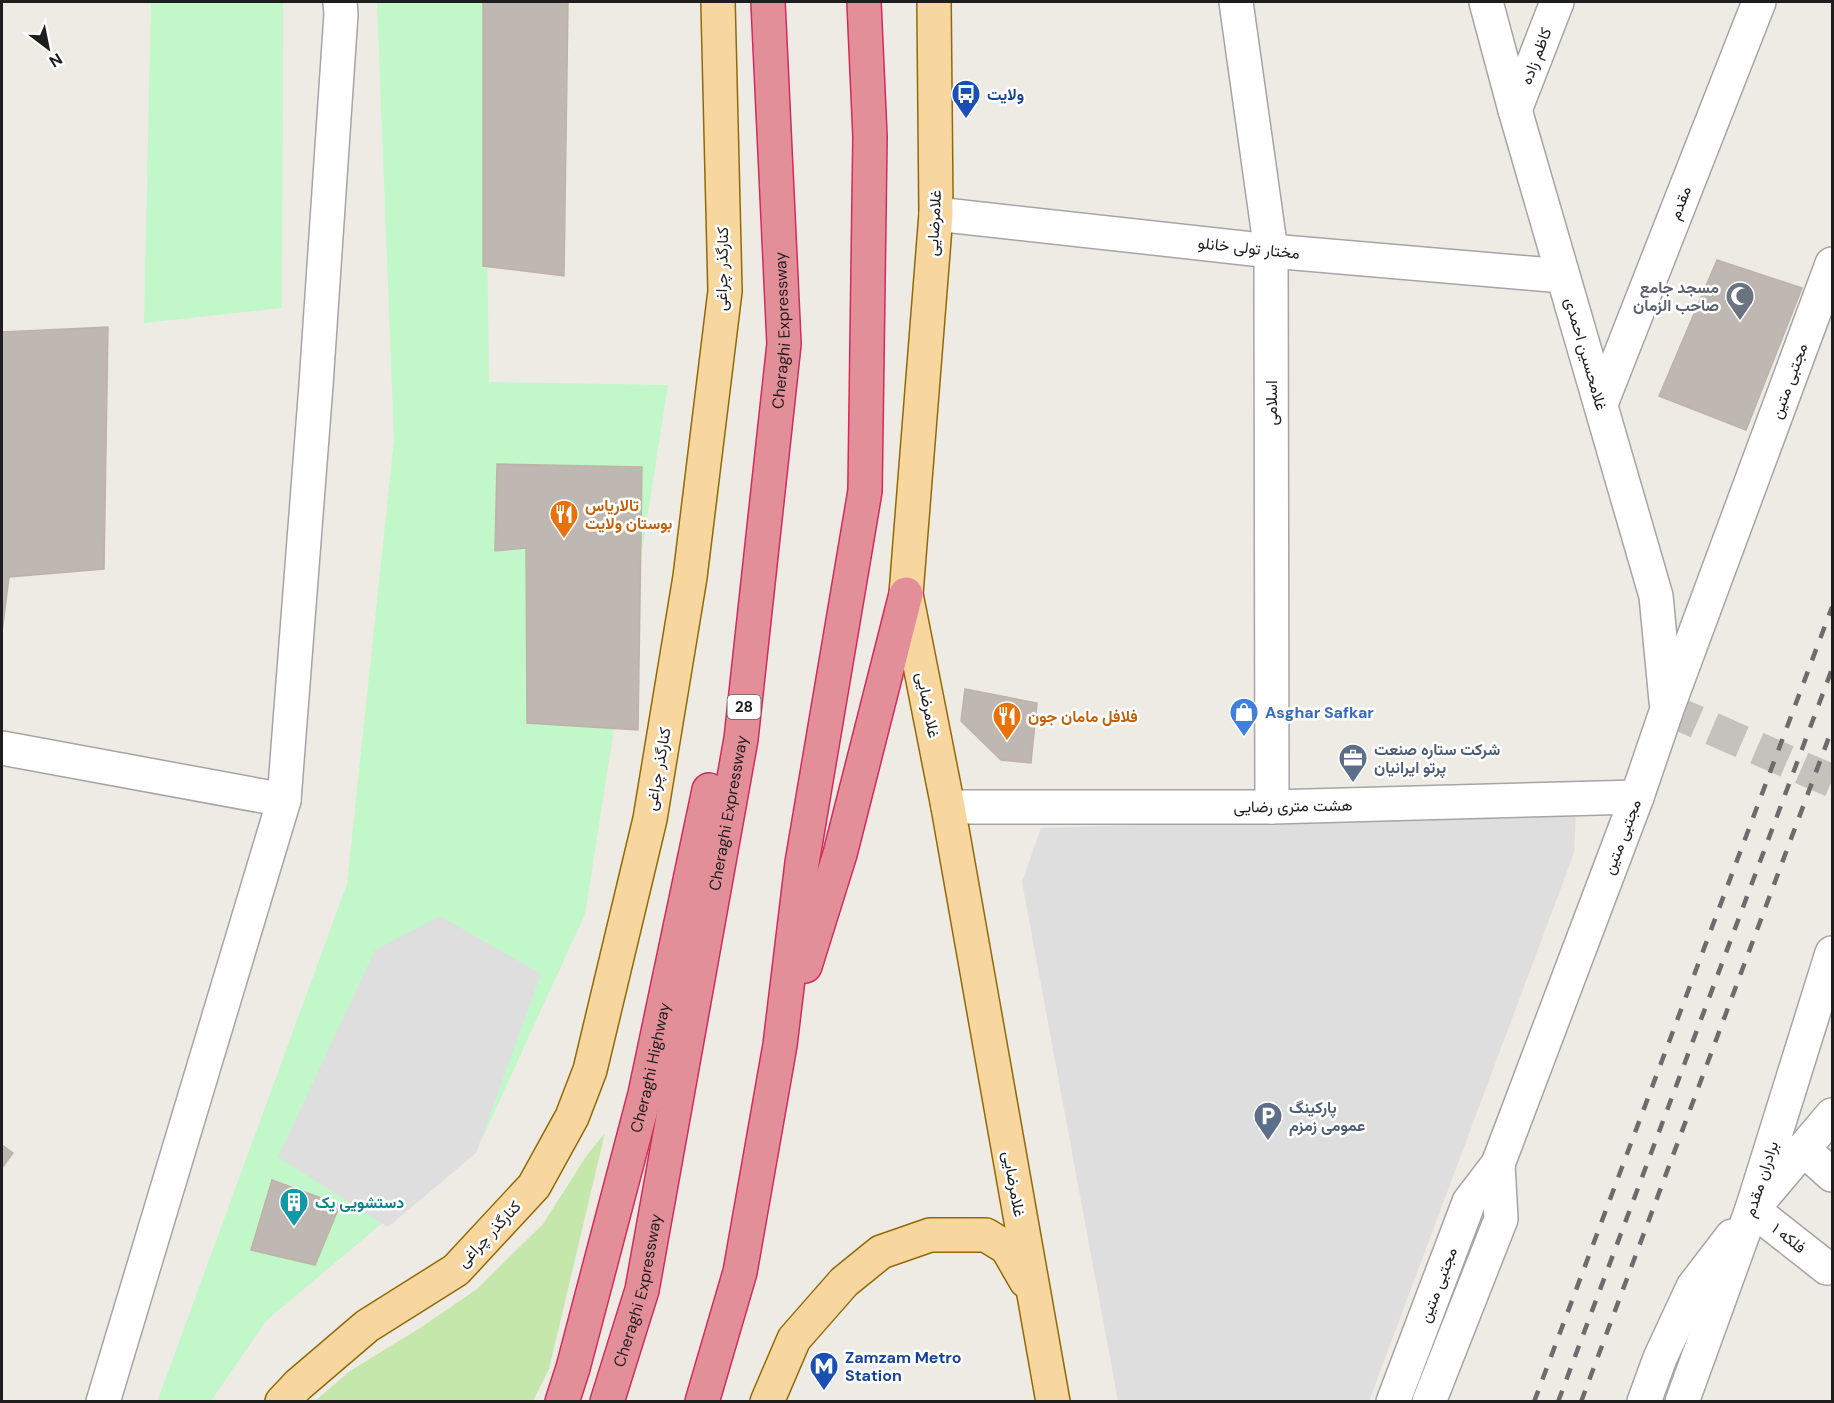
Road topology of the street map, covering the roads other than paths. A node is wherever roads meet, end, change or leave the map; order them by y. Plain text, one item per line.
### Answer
1 (340, 2) edge
2 (718, 2) edge
3 (768, 2) edge
4 (864, 2) edge
5 (934, 2) edge
6 (1236, 2) edge
7 (1486, 2) edge
8 (1557, 2) edge
9 (1759, 2) edge
10 (1515, 110) junction
11 (936, 214) junction
12 (1271, 250) junction
13 (1833, 264) edge
14 (1563, 276) junction
15 (1600, 404) junction
16 (906, 594) junction
17 (1667, 709) junction
18 (741, 739) junction
19 (2, 748) edge
20 (1638, 797) junction
21 (284, 800) junction
22 (948, 807) junction
23 (1272, 807) junction
24 (1833, 953) edge
25 (780, 1045) junction
26 (1833, 1115) edge
27 (1803, 1149) junction
28 (1498, 1164) junction
29 (1833, 1175) edge
30 (1752, 1209) junction
31 (1827, 1268) dead end
32 (1032, 1290) junction
33 (103, 1401) edge
34 (282, 1401) edge
35 (562, 1401) edge
36 (607, 1401) edge
37 (702, 1401) edge
38 (767, 1401) edge
39 (1053, 1401) edge
40 (1394, 1401) edge
41 (1429, 1401) edge
42 (1644, 1401) edge
43 (1682, 1401) edge

1 - 21 street
2 - 34 main road, کنارگذر چراغی
3 - 18 highway, Cheraghi Expressway / 28
4 - 25 highway
5 - 11 main road, غلامرضایی
6 - 12 street, اسلامی
7 - 10 street, غلامحسین احمدی
8 - 10 street, کاظم زاده
9 - 15 street, مقدم
10 - 14 street, غلامحسین احمدی
11 - 12 street, مختار تولی خانلو
11 - 16 main road, غلامرضایی
12 - 14 street, مختار تولی خانلو
12 - 23 street, اسلامی
13 - 17 street, مجتبی متین
14 - 15 street, غلامحسین احمدی
15 - 17 street, غلامحسین احمدی
16 - 22 main road, غلامرضایی
16 - 25 highway
17 - 20 street, مجتبی متین
18 - 35 highway, Cheraghi Highway
18 - 36 highway, Cheraghi Expressway / 28
19 - 21 street
20 - 23 street, هشت متری رضایی
20 - 28 street, مجتبی متین
21 - 33 street
22 - 23 street, هشت متری رضایی
22 - 32 main road, غلامرضایی
24 - 30 street, برادران مقدم
25 - 37 highway
26 - 27 street
27 - 29 street
27 - 30 street
28 - 40 street, مجتبی متین
28 - 41 street
30 - 31 street, فلکه ۱
30 - 42 street
30 - 43 street, برادران مقدم
32 - 38 main road
32 - 39 main road, غلامرضایی

